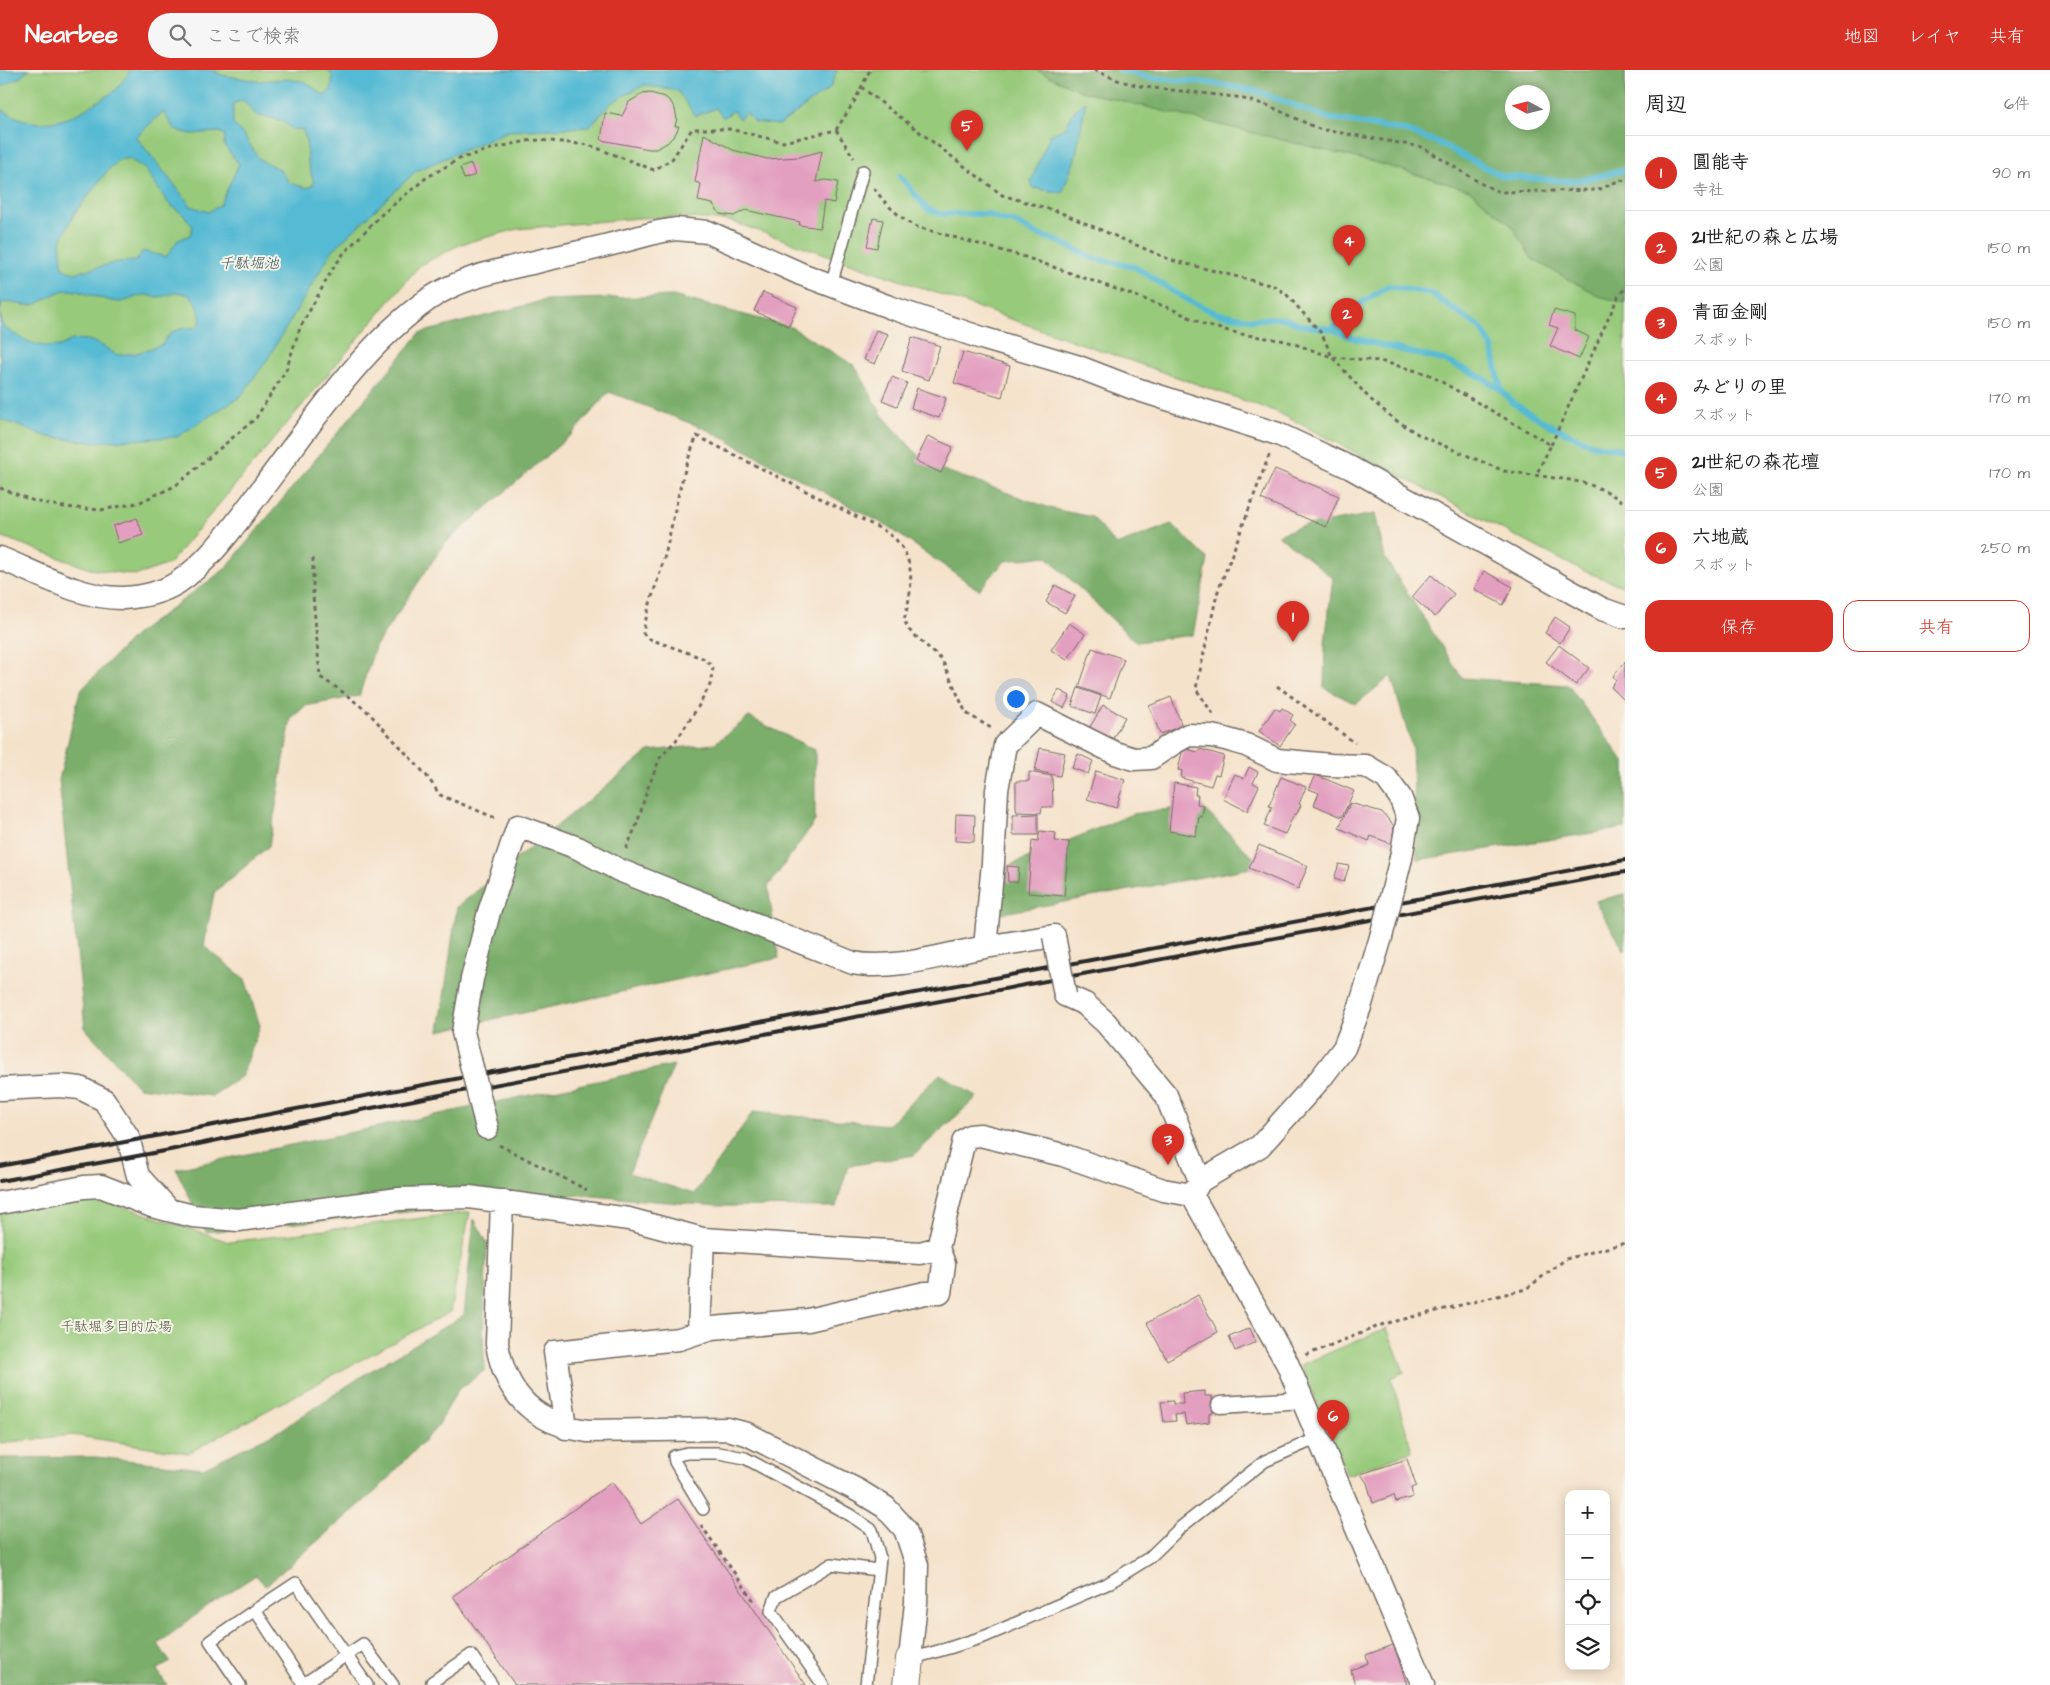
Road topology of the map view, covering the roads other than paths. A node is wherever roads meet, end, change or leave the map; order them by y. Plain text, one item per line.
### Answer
1 (863, 171) road end
2 (831, 285) junction
3 (0, 558) edge
4 (1625, 617) edge
5 (986, 947) junction
6 (0, 1089) edge
7 (487, 1128) road end
8 (1196, 1188) junction
9 (502, 1201) junction
10 (0, 1203) edge
11 (168, 1209) junction
12 (703, 1239) junction
13 (938, 1248) junction
14 (699, 1332) junction
15 (1304, 1400) junction
16 (1220, 1406) dead end
17 (566, 1428) junction
18 (1320, 1438) junction
19 (703, 1509) dead end
20 (878, 1570) junction
21 (255, 1610) junction
22 (347, 1655) junction
23 (908, 1672) edge
24 (237, 1684) edge
25 (431, 1684) edge
26 (303, 1685) edge
27 (367, 1685) edge
28 (393, 1685) edge
29 (492, 1685) edge
30 (822, 1685) edge
31 (866, 1685) edge
32 (1423, 1685) edge

1 - 2 lane
2 - 3 street
2 - 4 street
5 - 7 street, bridge
5 - 8 street, bridge
5 - 8 street, bridge
6 - 11 street
8 - 13 street
8 - 15 street
9 - 11 street
9 - 12 street
9 - 17 street
10 - 11 street
12 - 13 street
12 - 14 street
13 - 14 street
14 - 17 street
15 - 16 street
15 - 18 street
17 - 23 street
18 - 23 lane
18 - 32 street
19 - 20 lane
20 - 30 lane
20 - 31 lane
21 - 22 lane
21 - 24 lane
21 - 26 lane
22 - 26 lane
22 - 27 lane
22 - 28 lane
25 - 29 lane

